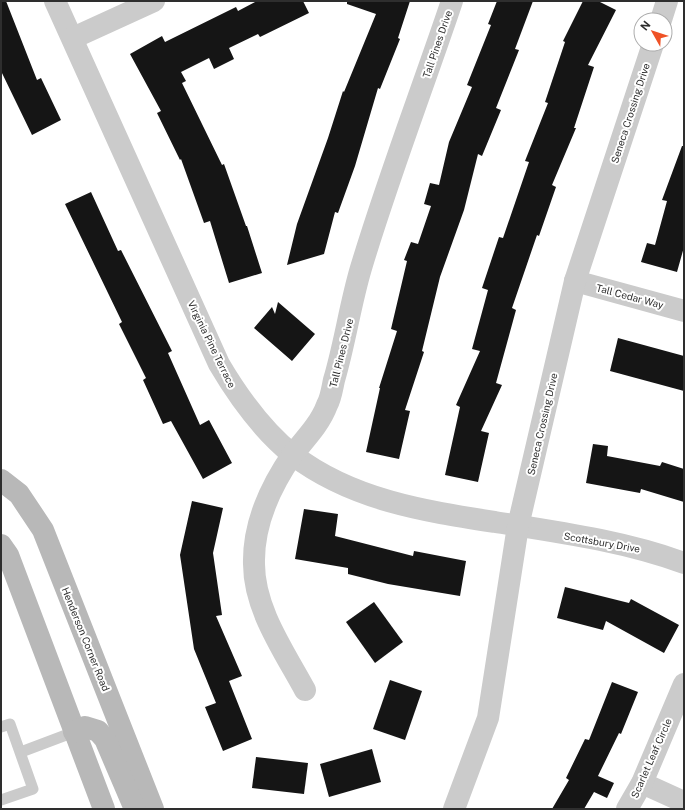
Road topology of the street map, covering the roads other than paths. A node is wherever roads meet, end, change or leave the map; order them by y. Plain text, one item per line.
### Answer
1 (55, 1) edge
2 (154, 1) edge
3 (452, 1) edge
4 (667, 1) edge
5 (664, 12) edge
6 (73, 38) junction
7 (650, 52) edge
8 (575, 281) junction
9 (684, 311) edge
10 (293, 455) junction
11 (1, 480) edge
12 (518, 526) junction
13 (1, 545) edge
14 (684, 563) edge
15 (684, 684) edge
16 (305, 690) dead end
17 (1, 727) edge
18 (74, 732) junction
19 (21, 752) junction
20 (642, 783) junction
21 (1, 800) edge
22 (684, 802) edge
23 (104, 809) edge
24 (135, 809) edge
25 (153, 809) edge
26 (454, 809) edge
27 (627, 809) edge

1 - 6 street, Virginia Pine Terrace
2 - 6 street
3 - 10 street, Tall Pines Drive
4 - 5 street
6 - 10 street, Virginia Pine Terrace
7 - 8 street, Seneca Crossing Drive
8 - 9 street, Tall Cedar Way
8 - 12 street, Seneca Crossing Drive
10 - 12 street, Virginia Pine Terrace
10 - 16 street, Tall Pines Drive
11 - 25 street, Henderson Corner Road
12 - 14 street, Scottsbury Drive
12 - 26 street, Seneca Crossing Drive
13 - 18 street
15 - 20 street, Scarlet Leaf Circle
17 - 19 lane
18 - 19 lane
18 - 23 street
18 - 24 street
19 - 21 lane
20 - 22 street
20 - 27 street, Scarlet Leaf Circle

